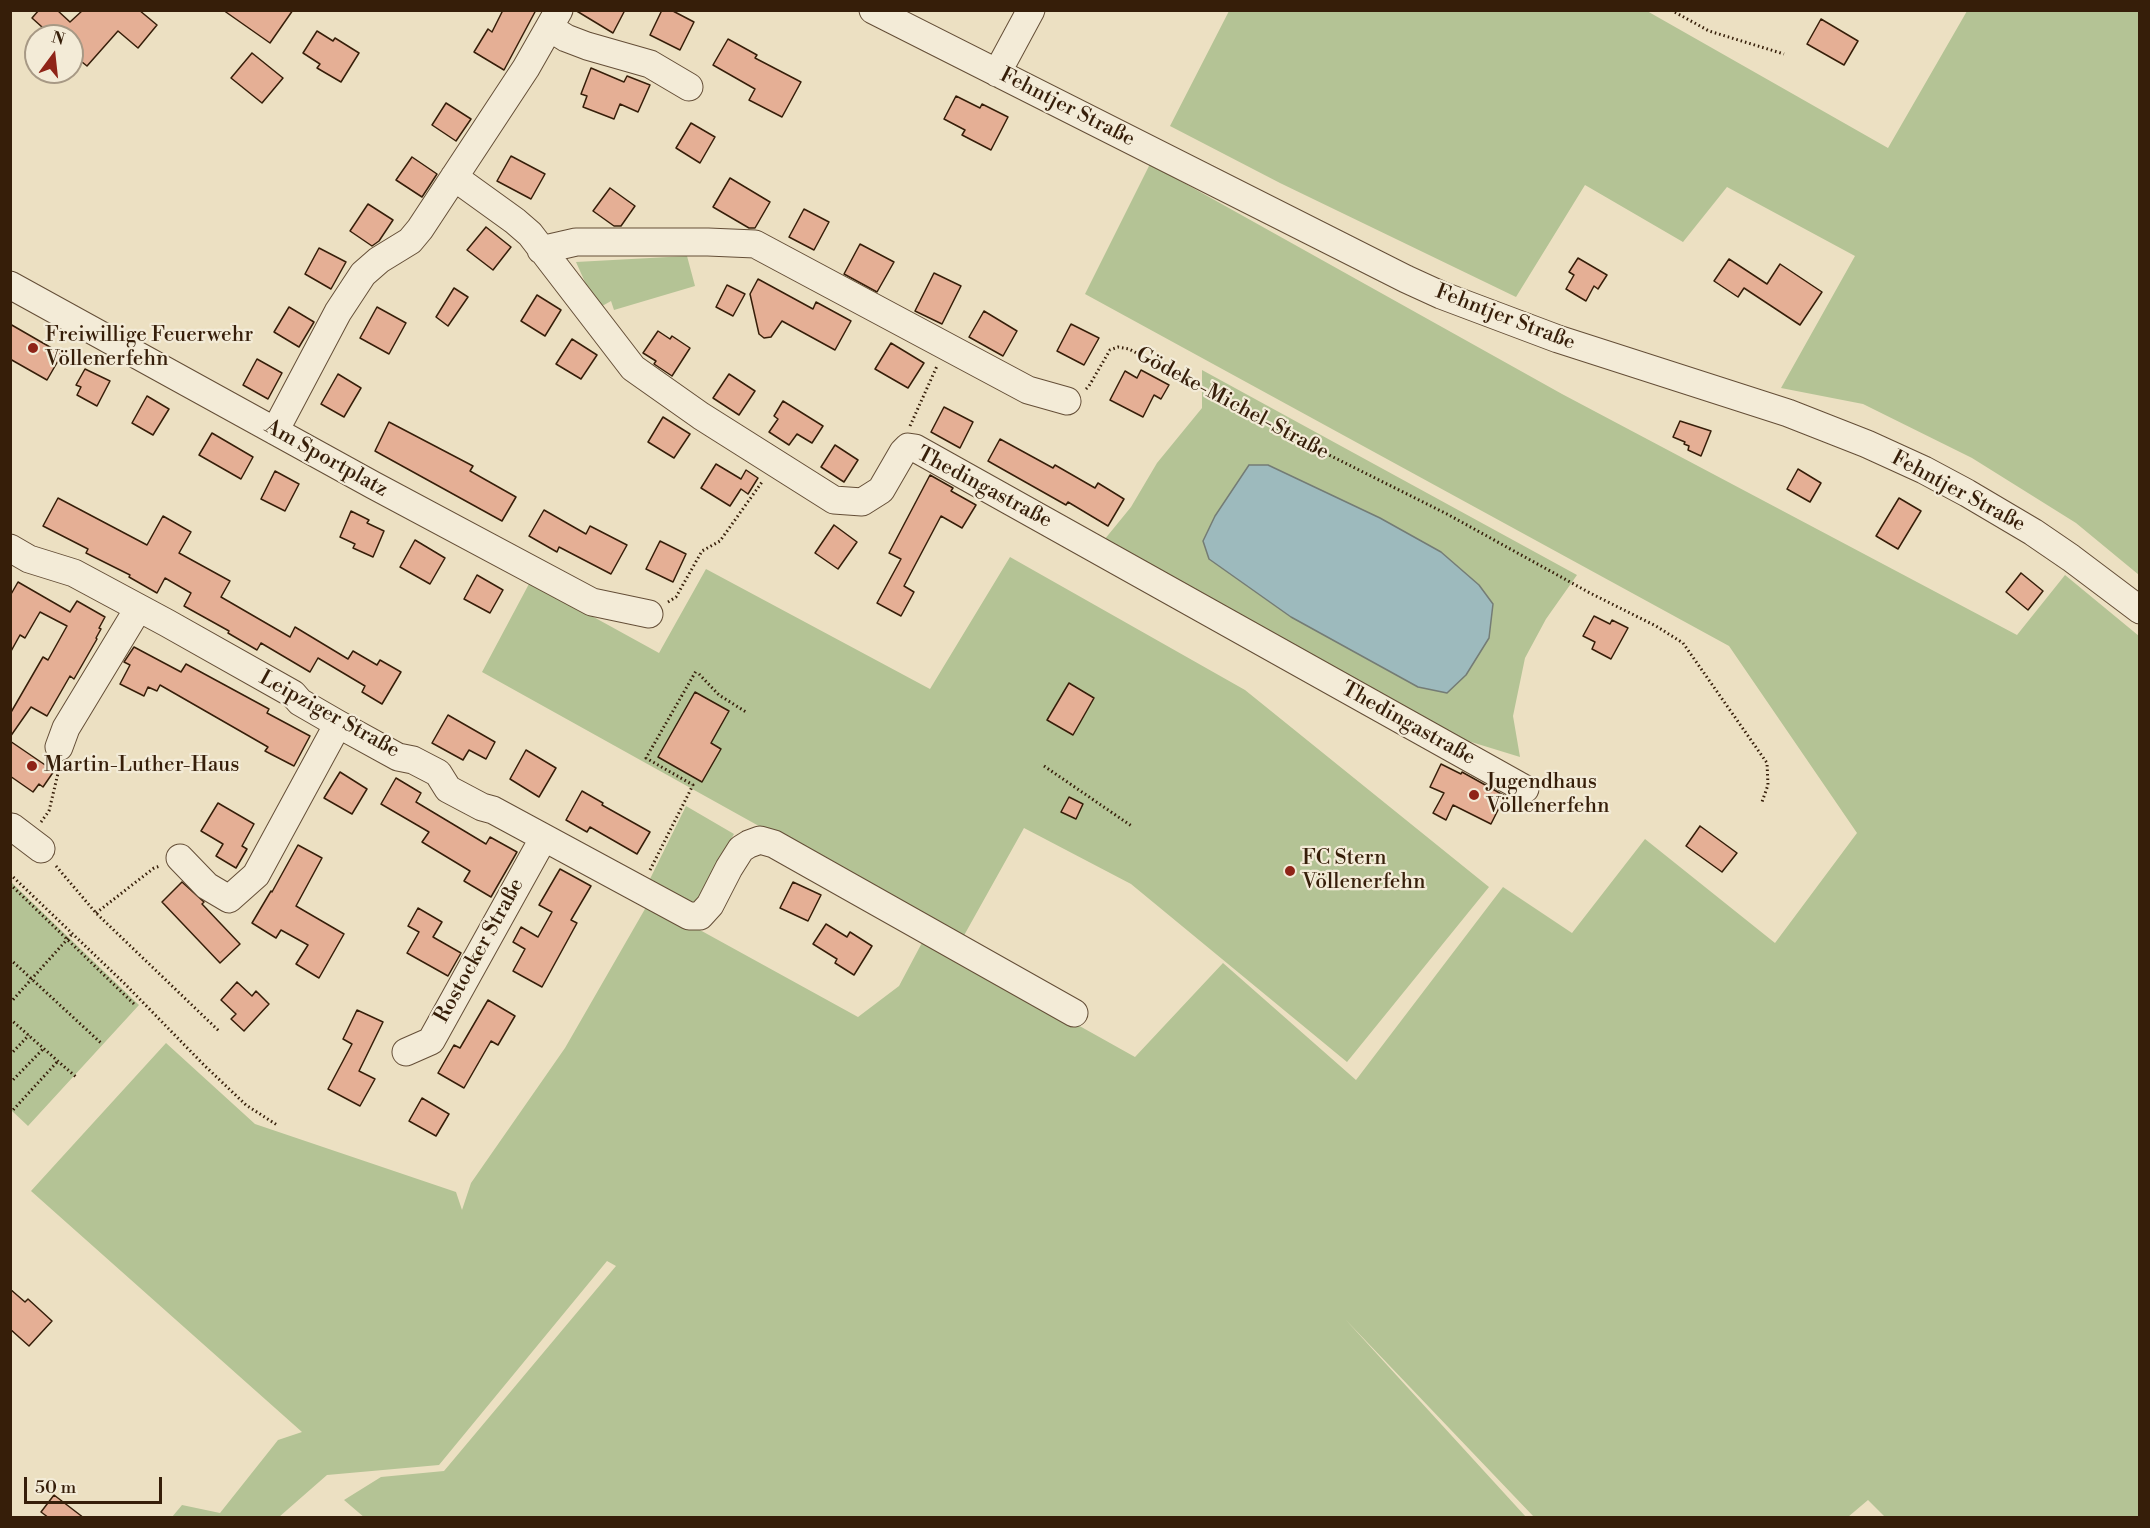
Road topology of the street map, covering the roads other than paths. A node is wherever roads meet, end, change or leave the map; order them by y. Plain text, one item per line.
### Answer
1 (873, 10) edge
2 (1031, 10) edge
3 (554, 19) edge
4 (997, 73) junction
5 (689, 87) dead end
6 (454, 177) junction
7 (541, 250) junction
8 (10, 285) edge
9 (1066, 401) road end
10 (275, 431) junction
11 (10, 548) edge
12 (138, 609) junction
13 (2139, 610) edge
14 (649, 614) road end
15 (338, 724) junction
16 (59, 747) road end
17 (1525, 789) dead end
18 (11, 827) edge
19 (543, 839) junction
20 (41, 849) road end
21 (180, 858) road end
22 (1074, 1013) dead end
23 (406, 1052) dead end

1 - 4 street, Fehntjer Straße
2 - 4 street
3 - 5 street
3 - 6 street
4 - 13 street, Fehntjer Straße
6 - 7 street, Thedingastraße
6 - 10 street
7 - 9 street
7 - 17 street, Thedingastraße
8 - 10 street, Am Sportplatz
10 - 14 street, Am Sportplatz
11 - 12 street, Leipziger Straße
12 - 15 street, Leipziger Straße
12 - 16 street
15 - 19 street, Leipziger Straße
15 - 21 street
18 - 20 street
19 - 22 street, Leipziger Straße
19 - 23 street, Rostocker Straße

